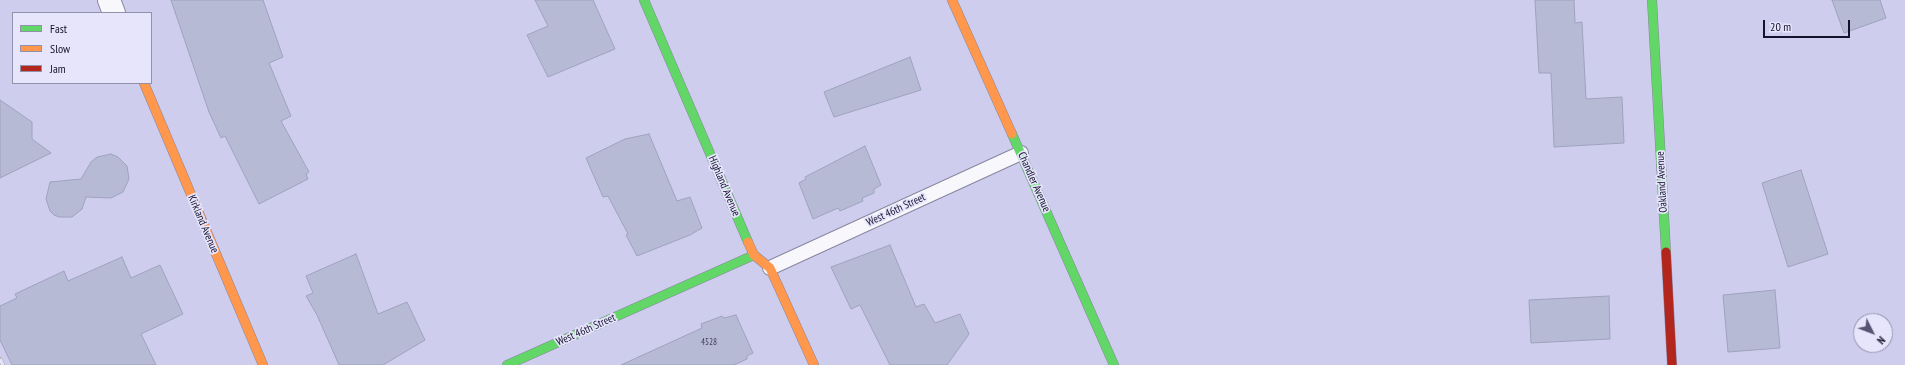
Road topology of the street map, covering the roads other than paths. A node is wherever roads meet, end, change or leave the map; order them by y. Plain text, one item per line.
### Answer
1 (109, 0) edge
2 (644, 0) edge
3 (952, 0) edge
4 (1652, 0) edge
5 (114, 12) edge
6 (144, 84) edge
7 (1021, 153) junction
8 (754, 255) junction
9 (770, 268) junction
10 (263, 365) edge
11 (506, 365) edge
12 (814, 365) edge
13 (1114, 365) edge
14 (1672, 365) edge

1 - 5 street
2 - 8 street, Highland Avenue
3 - 7 street, Chandler Avenue
4 - 14 street, Oakland Avenue
6 - 10 street, Kirkland Avenue
7 - 9 lane, West 46th Street
7 - 13 street, Chandler Avenue
8 - 9 street, Highland Avenue
8 - 11 street, West 46th Street
9 - 12 street, Highland Avenue

